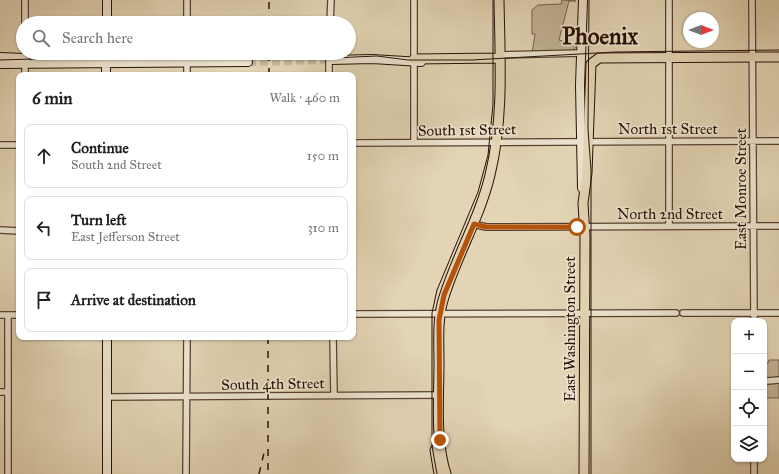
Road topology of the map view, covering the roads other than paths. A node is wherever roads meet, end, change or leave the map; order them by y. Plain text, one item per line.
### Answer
1 (25, 0) edge
2 (107, 0) edge
3 (187, 0) edge
4 (331, 0) edge
5 (414, 0) edge
6 (499, 0) edge
7 (583, 0) edge
8 (669, 0) edge
9 (752, 0) edge
10 (25, 16) edge
11 (107, 16) edge
12 (187, 16) edge
13 (330, 16) edge
14 (582, 53) junction
15 (0, 57) edge
16 (753, 57) junction
17 (779, 57) edge
18 (16, 58) edge
19 (356, 58) edge
20 (499, 58) junction
21 (669, 58) junction
22 (414, 59) junction
23 (17, 60) edge
24 (25, 60) edge
25 (52, 60) edge
26 (106, 60) edge
27 (160, 60) edge
28 (187, 60) edge
29 (218, 60) edge
30 (330, 60) edge
31 (248, 62) tunnel mouth
32 (0, 64) edge
33 (106, 64) junction
34 (25, 72) edge
35 (106, 72) edge
36 (187, 72) edge
37 (329, 72) edge
38 (496, 141) junction
39 (584, 141) junction
40 (669, 141) junction
41 (753, 141) junction
42 (779, 141) edge
43 (414, 142) junction
44 (356, 143) edge
45 (0, 145) edge
46 (16, 145) edge
47 (474, 224) junction
48 (669, 225) junction
49 (753, 226) junction
50 (779, 226) edge
51 (584, 227) junction
52 (0, 230) edge
53 (16, 231) edge
54 (440, 313) junction
55 (584, 313) junction
56 (676, 313) dead end
57 (683, 313) dead end
58 (779, 313) edge
59 (356, 314) edge
60 (754, 314) junction
61 (0, 315) edge
62 (8, 315) junction
63 (16, 315) edge
64 (754, 318) edge
65 (107, 340) edge
66 (187, 340) edge
67 (333, 340) edge
68 (779, 380) edge
69 (767, 381) edge
70 (0, 392) edge
71 (8, 392) junction
72 (334, 395) junction
73 (107, 397) junction
74 (187, 397) junction
75 (438, 399) junction
76 (754, 462) edge
77 (8, 474) edge
78 (107, 474) edge
79 (186, 474) edge
80 (439, 474) edge
81 (446, 474) edge
82 (584, 474) edge
83 (754, 474) edge

1 - 10 street
2 - 11 main road
3 - 12 street
4 - 13 street
5 - 22 street
6 - 20 main road
7 - 14 main road
8 - 21 street
9 - 16 street, East Monroe Street
14 - 20 street
14 - 39 main road
15 - 18 main road
16 - 17 main road
16 - 21 main road
16 - 41 street, East Monroe Street
19 - 22 main road
20 - 22 main road
20 - 38 main road
21 - 39 main road, East Washington Street
21 - 40 street
22 - 43 street
23 - 32 main road
24 - 34 street
25 - 33 main road
26 - 33 main road
27 - 33 main road
28 - 36 street
29 - 31 main road
30 - 37 street
33 - 35 main road
38 - 39 street, South 1st Street
38 - 43 street, South 1st Street
38 - 47 main road
39 - 40 street, North 1st Street
39 - 51 main road, East Washington Street
40 - 41 street, North 1st Street
40 - 48 street
41 - 42 street, North 1st Street
41 - 49 street, East Monroe Street
43 - 44 street, South 1st Street
45 - 46 street
47 - 51 street, North 2nd Street
47 - 54 main road
48 - 49 street, North 2nd Street
48 - 51 street, North 2nd Street
49 - 50 street, North 2nd Street
49 - 60 street, East Monroe Street
51 - 55 main road, East Washington Street
52 - 53 street
54 - 55 street
54 - 59 street
54 - 75 main road
55 - 56 street
55 - 82 main road, East Washington Street
57 - 60 street
58 - 60 street
60 - 64 street, East Monroe Street
61 - 62 street
62 - 63 street
62 - 71 street
65 - 73 main road
66 - 74 street
67 - 72 street
68 - 69 street
70 - 71 street
71 - 77 street
72 - 74 street, South 4th Street
72 - 75 street, South 4th Street
73 - 74 street, South 4th Street
73 - 78 main road
74 - 79 street
75 - 80 main road
75 - 81 main road
76 - 83 street

